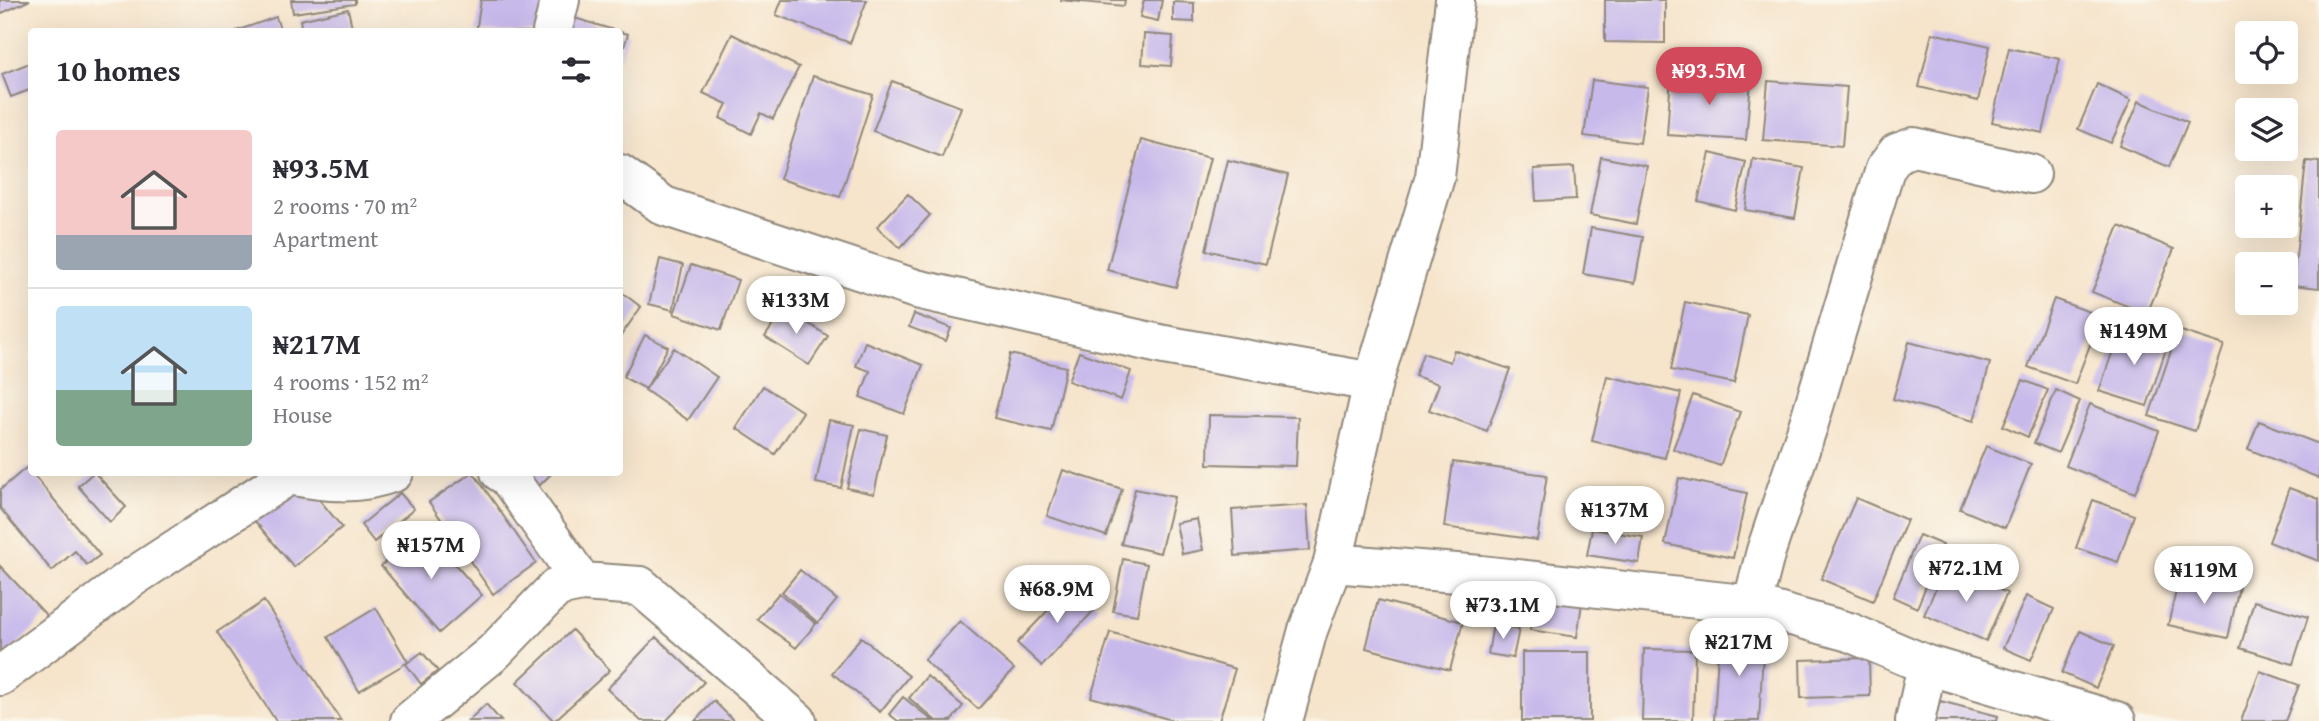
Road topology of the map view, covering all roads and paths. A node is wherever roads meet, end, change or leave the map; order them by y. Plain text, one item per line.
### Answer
1 (560, 0) edge
2 (1455, 0) edge
3 (553, 28) edge
4 (2031, 174) dead end
5 (623, 176) edge
6 (1373, 382) junction
7 (287, 476) edge
8 (295, 476) edge
9 (384, 476) edge
10 (506, 476) edge
11 (1333, 563) junction
12 (582, 582) junction
13 (1752, 605) junction
14 (1927, 665) junction
15 (0, 676) edge
16 (410, 721) edge
17 (797, 721) edge
18 (1283, 721) edge
19 (1915, 721) edge
20 (2116, 721) edge

1 - 3 street
2 - 6 street
4 - 13 street
5 - 6 street
6 - 11 street
7 - 15 street
8 - 9 street
10 - 12 street
11 - 13 street
11 - 18 street
12 - 16 street
12 - 17 street
13 - 14 street
14 - 19 street
14 - 20 street

